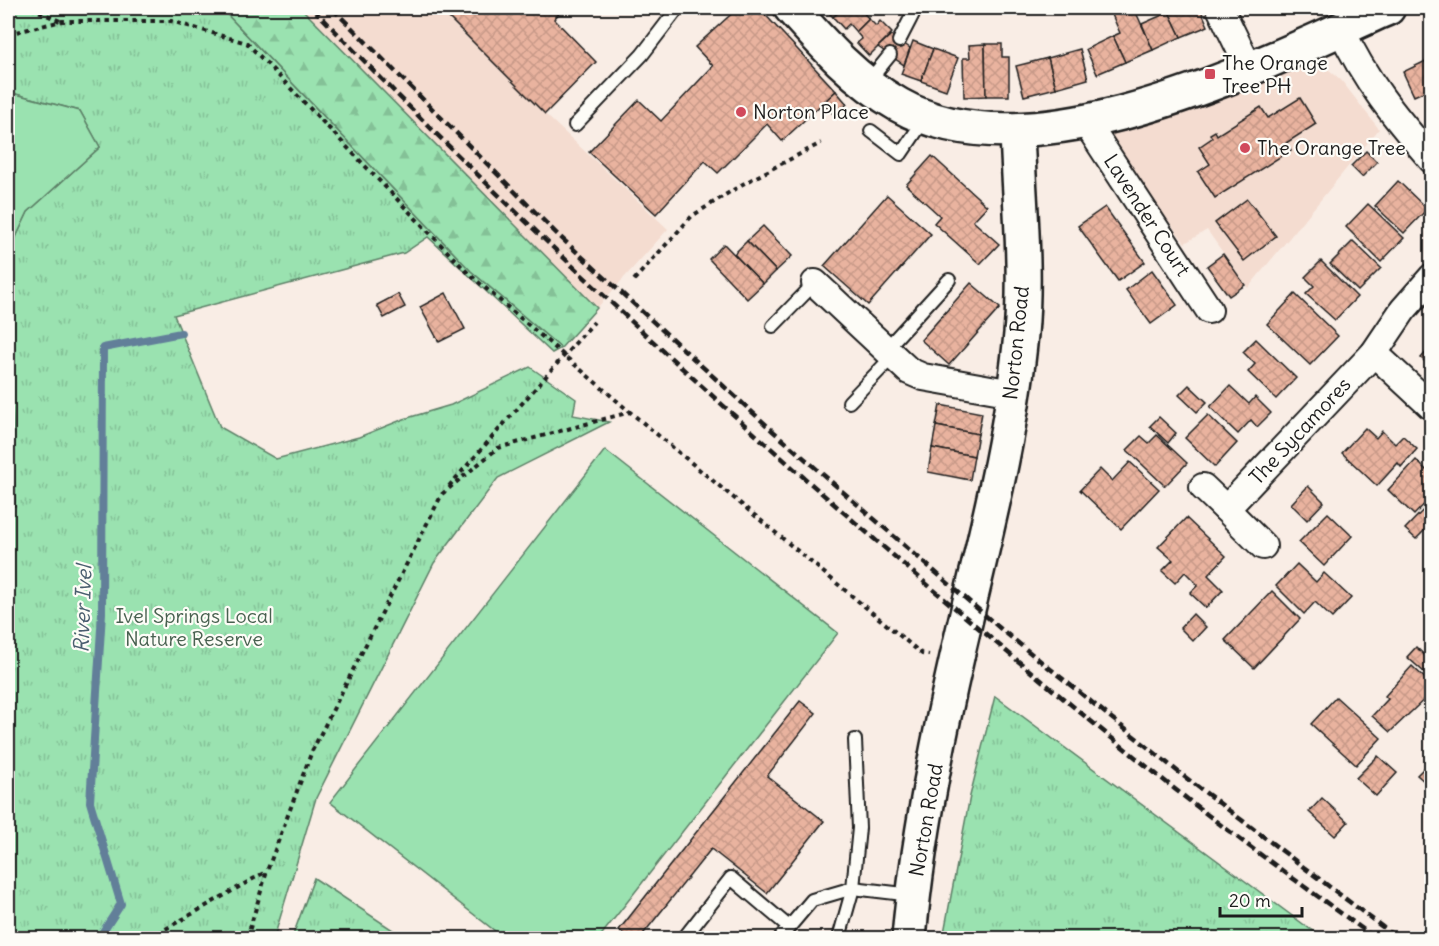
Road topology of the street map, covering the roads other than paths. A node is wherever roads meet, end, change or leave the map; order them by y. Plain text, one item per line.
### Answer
1 (678, 8) edge
2 (791, 8) edge
3 (916, 8) edge
4 (1220, 8) edge
5 (1388, 8) edge
6 (1341, 28) junction
7 (899, 41) dead end
8 (890, 55) dead end
9 (1249, 68) junction
10 (867, 83) junction
11 (926, 117) junction
12 (1085, 121) junction
13 (575, 125) dead end
14 (1017, 130) junction
15 (870, 131) dead end
16 (1431, 160) edge
17 (1431, 277) edge
18 (949, 280) dead end
19 (816, 283) joint
20 (1209, 310) dead end
21 (773, 326) dead end
22 (890, 353) junction
23 (1374, 353) junction
24 (1013, 393) junction
25 (849, 402) dead end
26 (1431, 407) edge
27 (1203, 487) dead end
28 (1226, 509) junction
29 (1263, 546) dead end
30 (855, 740) dead end
31 (853, 888) junction
32 (913, 895) junction
33 (789, 927) junction
34 (684, 939) edge
35 (780, 939) edge
36 (839, 939) edge
37 (909, 939) edge

1 - 13 lane
2 - 10 street
3 - 7 lane
4 - 9 street
5 - 6 street
6 - 9 street
6 - 16 street
8 - 10 lane
9 - 12 street
10 - 11 street
11 - 14 street
11 - 15 lane
12 - 14 street
12 - 20 street, Lavender Court
14 - 24 street, Norton Road
17 - 23 street, The Sycamores
18 - 22 lane
19 - 21 lane
19 - 22 street
22 - 24 street
22 - 25 lane
23 - 26 street
23 - 28 street, The Sycamores
24 - 32 street, Norton Road
27 - 28 street
28 - 29 street
30 - 31 lane
31 - 32 lane
31 - 33 lane
31 - 36 lane
32 - 37 street, Norton Road
33 - 34 lane
33 - 35 lane

